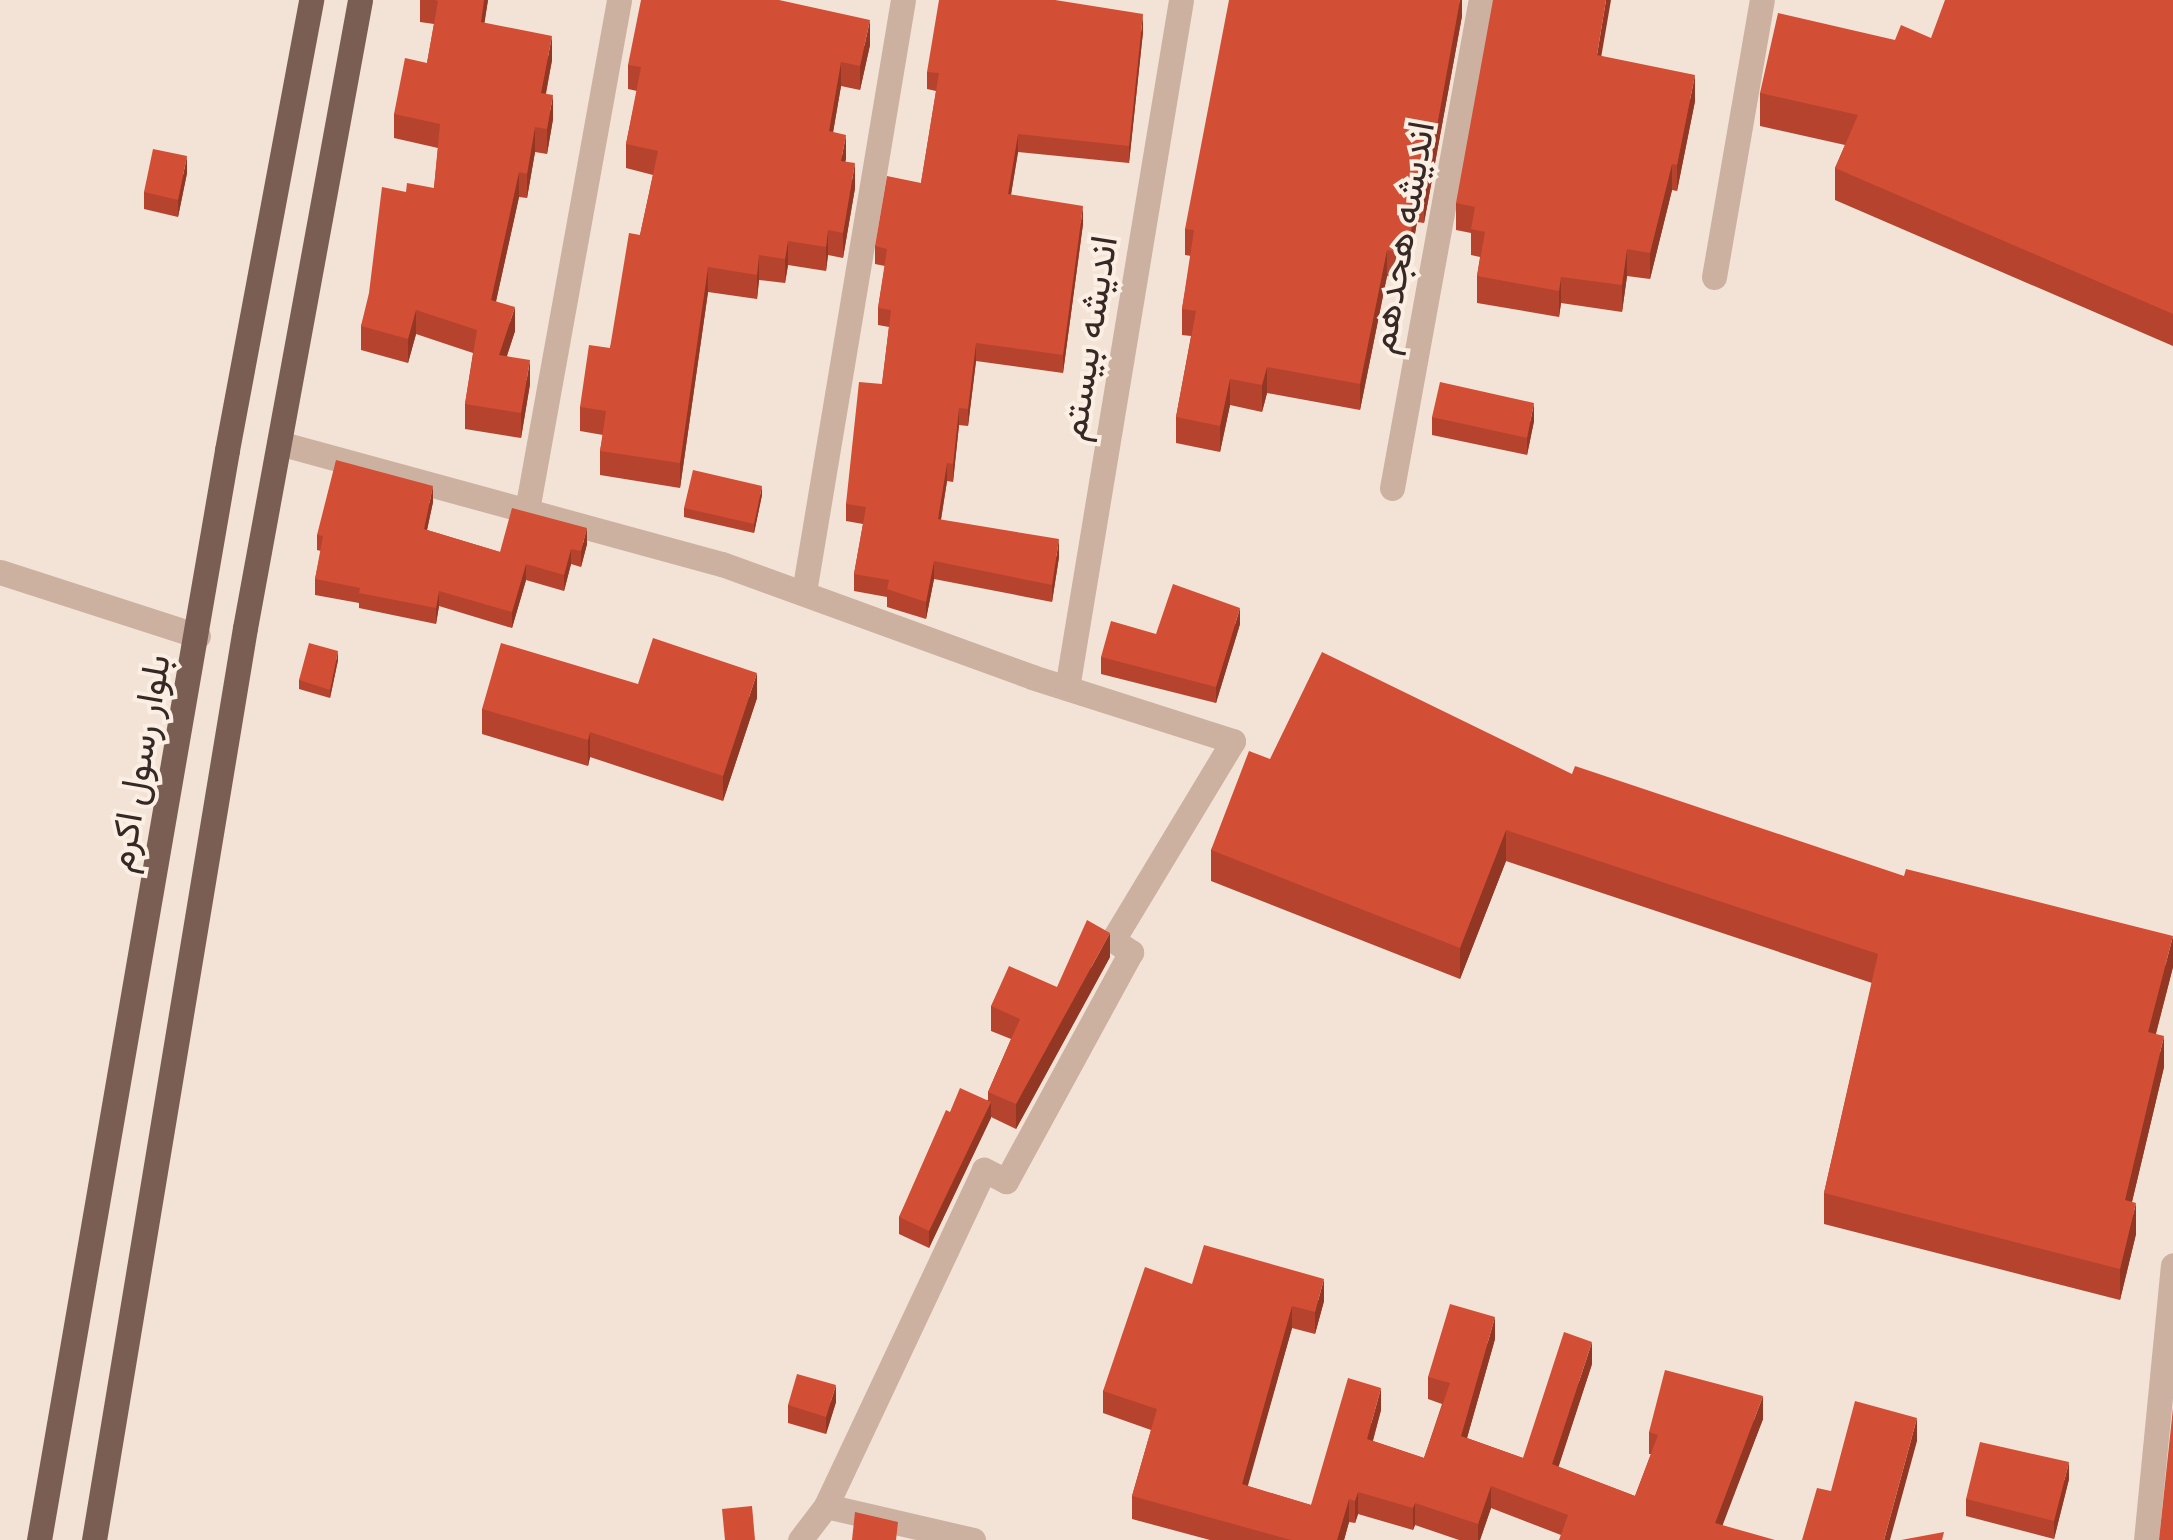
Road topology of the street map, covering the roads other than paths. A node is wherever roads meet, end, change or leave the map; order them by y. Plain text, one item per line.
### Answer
1 (311, 0) edge
2 (360, 0) edge
3 (618, 0) edge
4 (903, 0) edge
5 (1181, 0) edge
6 (1481, 0) edge
7 (1762, 0) edge
8 (1714, 277) dead end
9 (279, 443) junction
10 (1392, 488) dead end
11 (527, 510) junction
12 (0, 572) edge
13 (804, 592) junction
14 (198, 636) junction
15 (1067, 688) junction
16 (2173, 1264) edge
17 (826, 1506) junction
18 (39, 1540) edge
19 (94, 1540) edge
20 (800, 1540) edge
21 (974, 1540) edge
22 (2146, 1540) edge

1 - 14 main road, بلوار رسول اکرم
2 - 9 main road
3 - 11 street
4 - 13 street
5 - 15 street, اندیشه بیستم
6 - 10 street, اندیشه هجدهم
7 - 8 street
9 - 11 street
9 - 19 main road
11 - 13 street
12 - 14 street
13 - 15 street
14 - 18 main road, بلوار رسول اکرم
15 - 17 street
16 - 22 street
17 - 20 street
17 - 21 street

